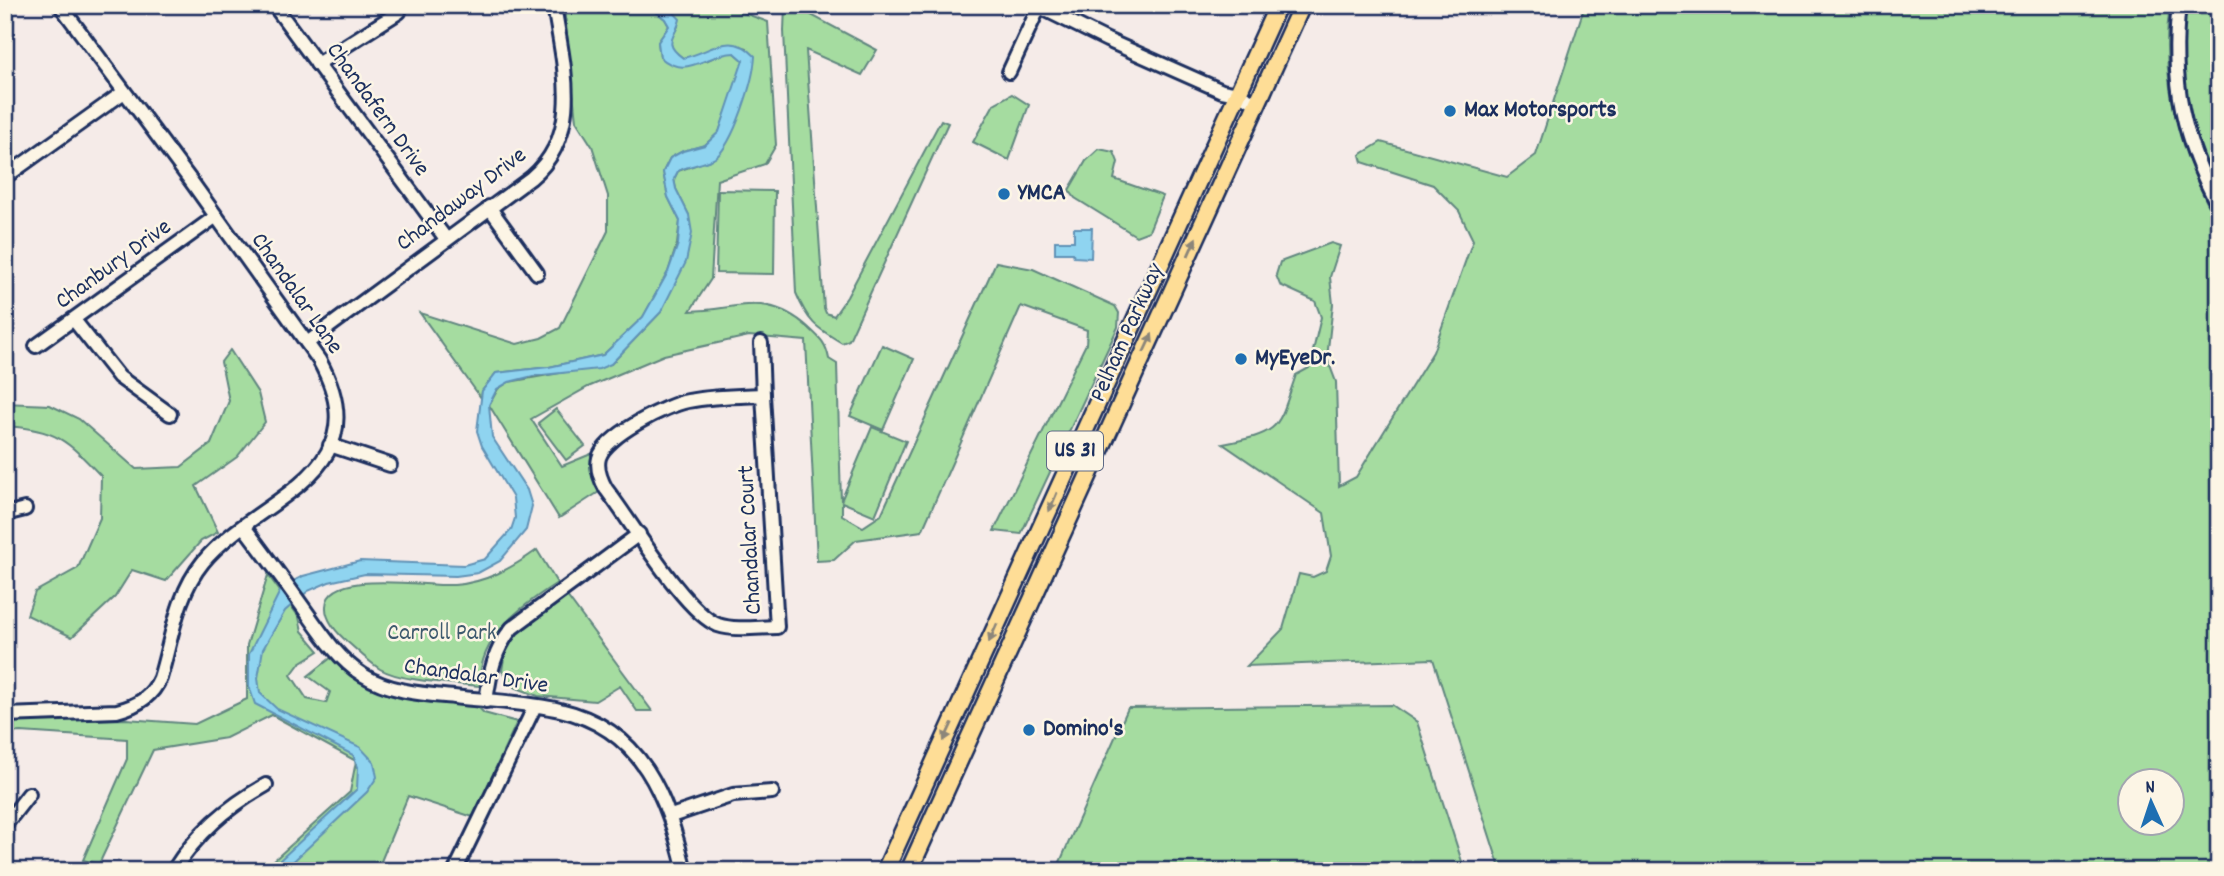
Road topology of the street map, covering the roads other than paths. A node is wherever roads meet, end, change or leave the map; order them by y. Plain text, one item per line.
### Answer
1 (60, 5) edge
2 (274, 5) edge
3 (554, 5) edge
4 (1278, 5) edge
5 (1302, 5) edge
6 (2179, 5) edge
7 (1038, 6) edge
8 (399, 12) dead end
9 (1266, 31) junction
10 (1286, 40) junction
11 (317, 64) junction
12 (1009, 72) dead end
13 (124, 92) junction
14 (1238, 94) junction
15 (1257, 103) junction
16 (1218, 137) junction
17 (1237, 147) junction
18 (5, 177) edge
19 (489, 207) junction
20 (2219, 207) edge
21 (215, 217) junction
22 (446, 240) junction
23 (537, 273) dead end
24 (1141, 306) junction
25 (1164, 309) junction
26 (74, 320) junction
27 (307, 343) junction
28 (761, 343) dead end
29 (36, 346) dead end
30 (764, 395) junction
31 (170, 414) dead end
32 (330, 445) junction
33 (390, 465) dead end
34 (25, 509) dead end
35 (5, 514) edge
36 (244, 527) junction
37 (639, 534) junction
38 (1029, 555) junction
39 (1048, 563) junction
40 (977, 670) junction
41 (996, 678) junction
42 (486, 701) junction
43 (535, 706) junction
44 (5, 715) edge
45 (928, 776) junction
46 (948, 784) junction
47 (266, 785) dead end
48 (772, 792) dead end
49 (29, 794) dead end
50 (671, 816) junction
51 (5, 825) edge
52 (173, 871) edge
53 (455, 871) edge
54 (685, 871) edge
55 (885, 871) edge
56 (909, 871) edge

1 - 13 street, Chandalar Lane
2 - 11 street, Chandafern Drive
3 - 19 street, Chandaway Drive
4 - 9 main road, Pelham Parkway / US 31
5 - 10 main road, Pelham Parkway / US 31
6 - 20 street
7 - 12 street
7 - 14 street
8 - 11 street
9 - 10 main road
9 - 14 main road, Pelham Parkway / US 31
10 - 15 main road, Pelham Parkway / US 31
11 - 22 street, Chandafern Drive
13 - 18 street
13 - 21 street, Chandalar Lane
14 - 15 street
14 - 16 main road, Pelham Parkway / US 31
15 - 17 main road, Pelham Parkway / US 31
16 - 17 main road
16 - 24 main road, Pelham Parkway / US 31
25 -> 17 main road, Pelham Parkway / US 31
19 - 22 street, Chandaway Drive
19 - 23 street
21 - 26 street, Chanbury Drive
21 - 27 street, Chandalar Lane
22 - 27 street, Chandaway Drive
24 - 25 main road
24 -> 38 main road, Pelham Parkway / US 31
39 -> 25 main road, Pelham Parkway / US 31
26 - 29 street, Chanbury Drive
26 - 31 street
27 - 32 street, Chandalar Lane
28 - 30 street, Chandalar Court
30 - 37 street, Chandalar Court
30 - 37 street, Chandalar Court
32 - 33 street
32 - 36 street, Chandalar Lane
34 - 35 street
36 - 42 street, Chandalar Drive
36 - 44 street, Chandalar Lane
37 - 42 street
38 - 39 main road
38 -> 40 main road, Pelham Parkway / US 31
39 - 41 main road, Pelham Parkway / US 31
40 - 41 main road
40 -> 45 main road, Pelham Parkway / US 31
41 - 46 main road, Pelham Parkway / US 31
42 - 43 street, Chandalar Drive
43 - 50 street, Chandalar Drive
43 - 53 street
45 - 46 main road
45 - 55 main road, Pelham Parkway / US 31
46 - 56 main road, Pelham Parkway / US 31
47 - 52 street
48 - 50 street
49 - 51 street
50 - 54 street, Chandalar Drive

